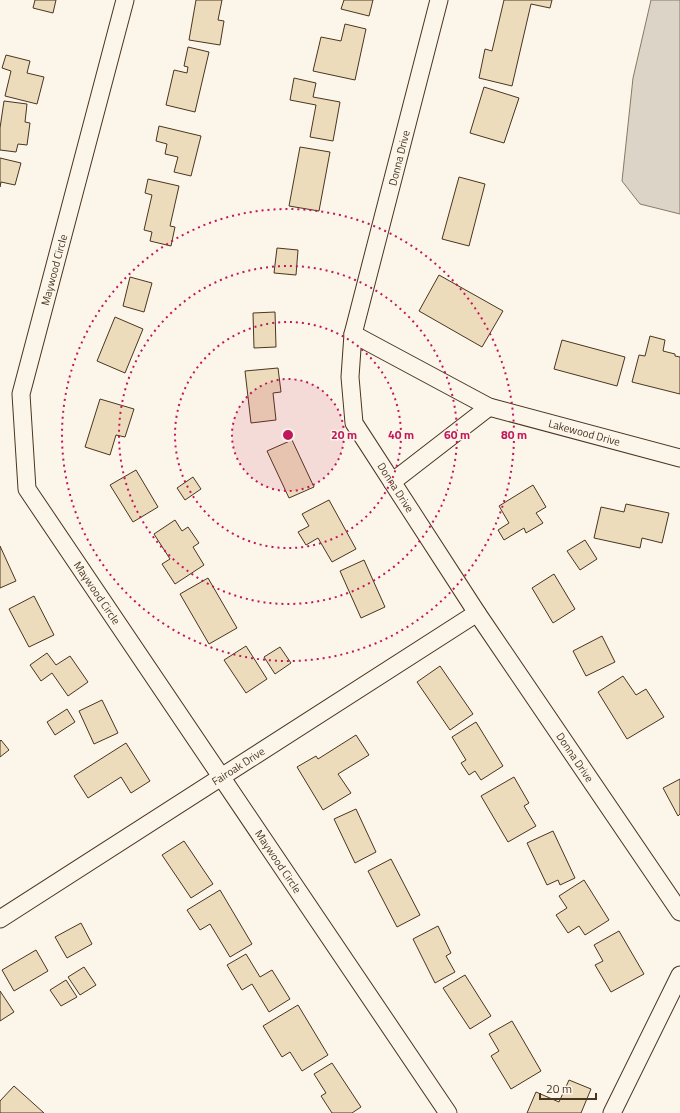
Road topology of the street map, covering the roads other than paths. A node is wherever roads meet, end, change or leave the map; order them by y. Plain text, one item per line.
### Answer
1 (125, 0) edge
2 (439, 0) edge
3 (353, 334) junction
4 (489, 407) junction
5 (680, 458) edge
6 (392, 482) junction
7 (477, 613) junction
8 (222, 777) junction
9 (680, 912) edge
10 (0, 919) edge
11 (680, 975) edge
12 (448, 1113) edge
13 (612, 1113) edge

1 - 8 street, Maywood Circle
2 - 3 street, Donna Drive
3 - 4 street, Lakewood Drive
3 - 6 street, Donna Drive
4 - 5 street, Lakewood Drive
4 - 6 street
6 - 7 street, Donna Drive
7 - 8 street, Fairoak Drive
7 - 9 street, Donna Drive
8 - 10 street, Fairoak Drive
8 - 12 street, Maywood Circle
11 - 13 street

